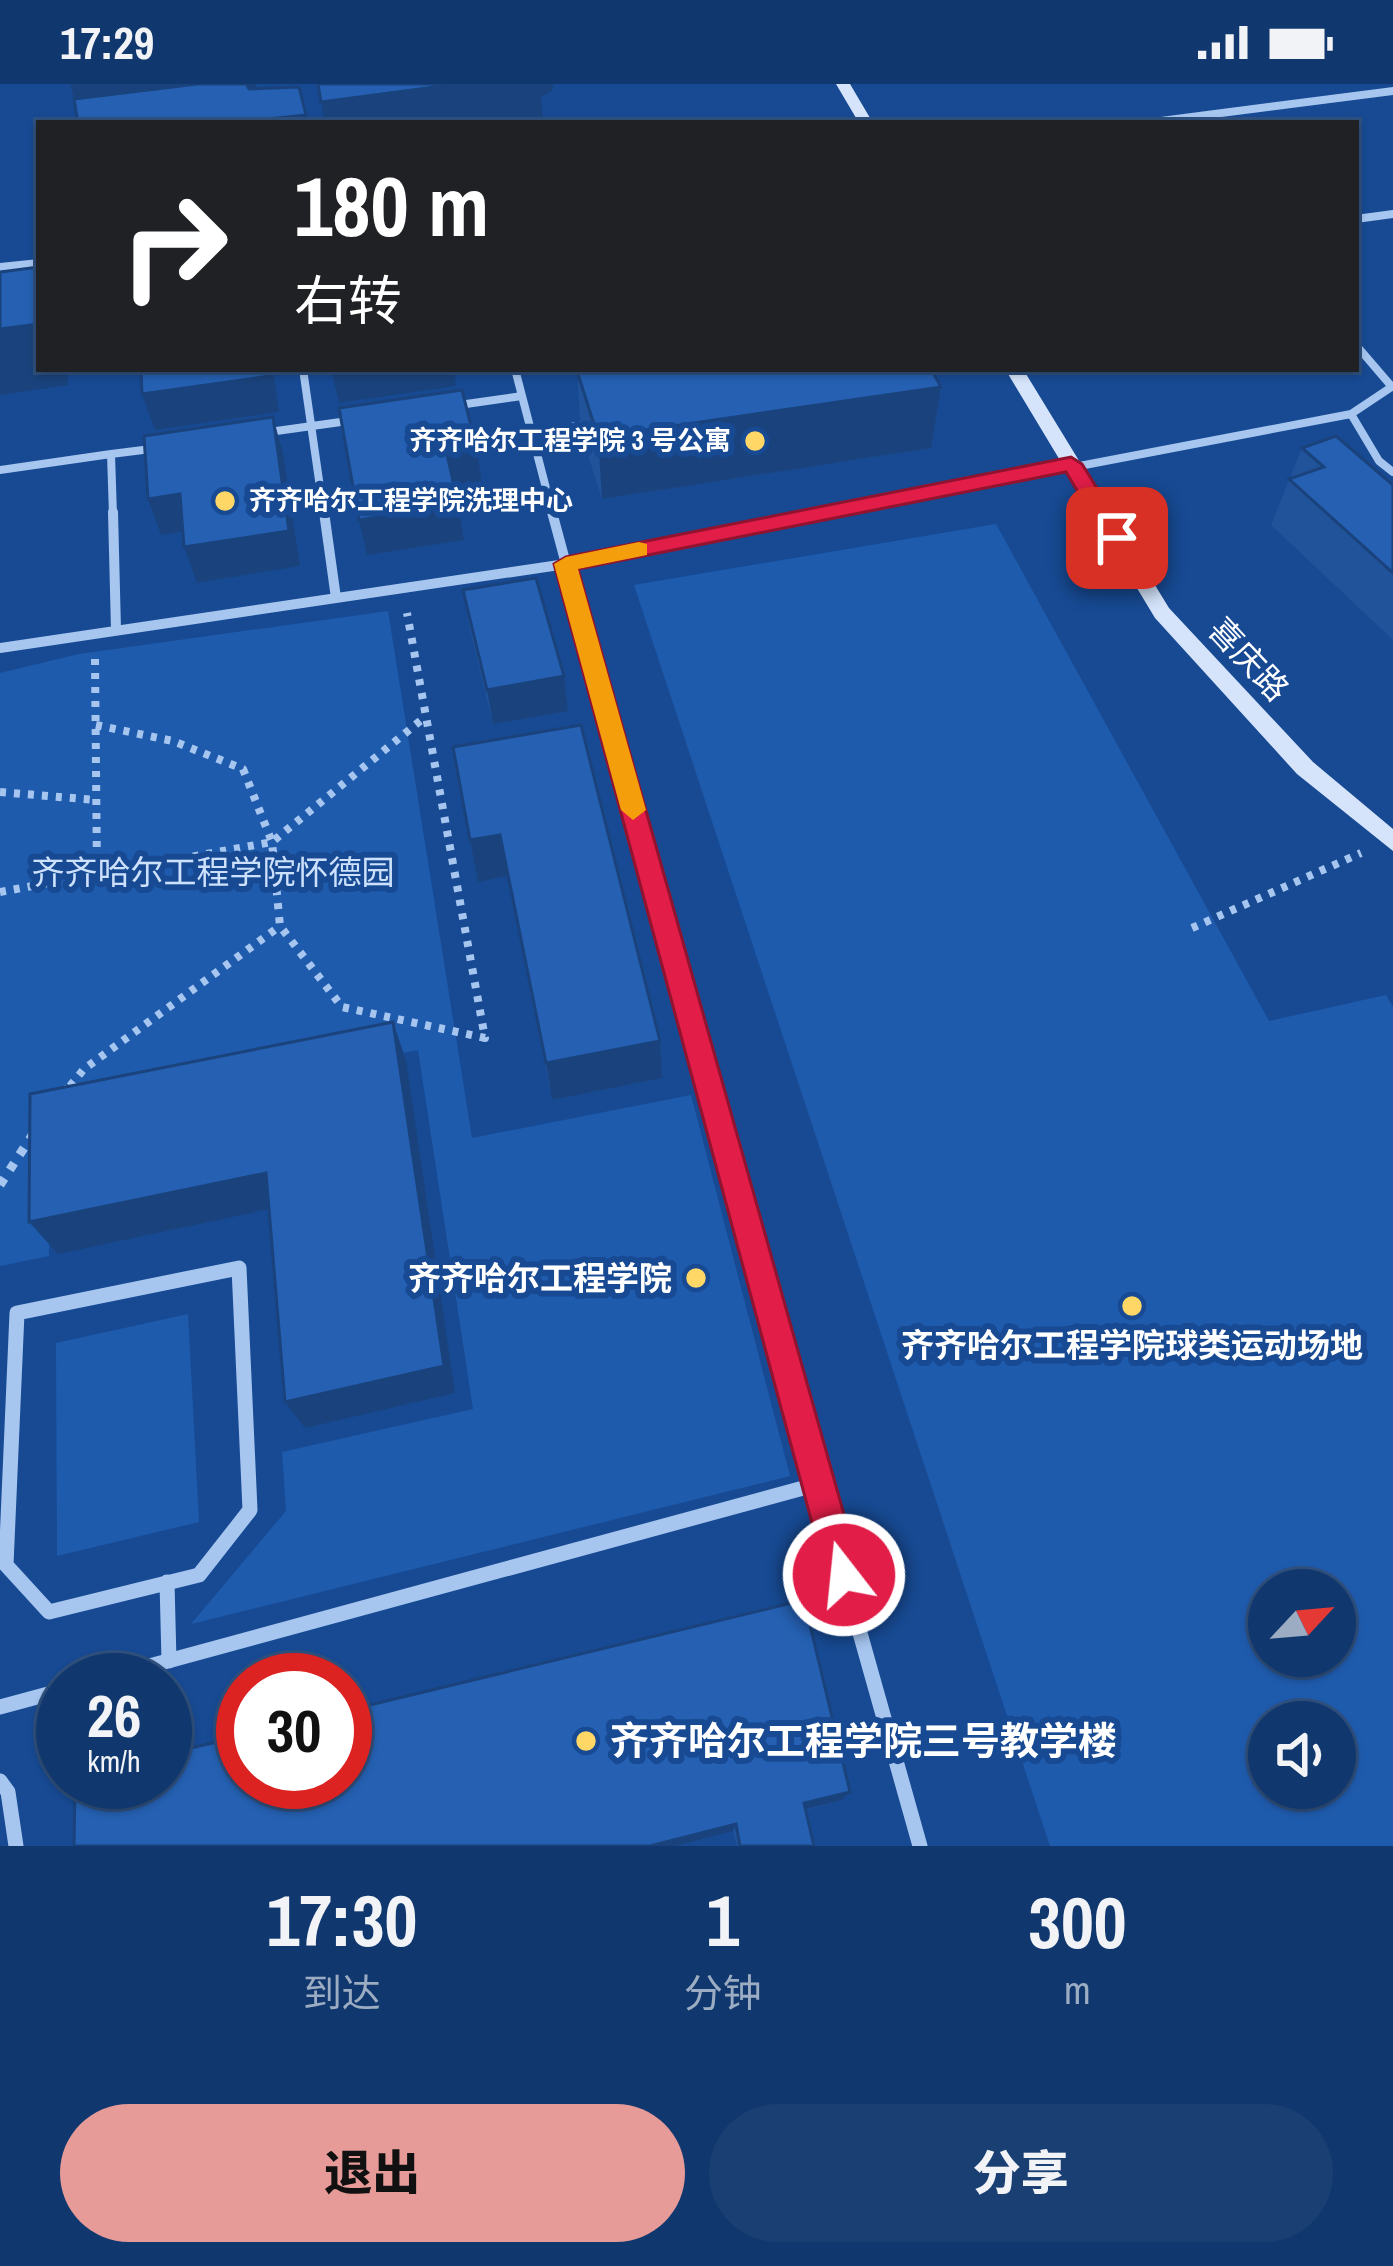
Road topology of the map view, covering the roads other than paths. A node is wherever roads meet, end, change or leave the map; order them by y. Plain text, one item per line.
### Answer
1 (843, 84) edge
2 (1393, 91) edge
3 (864, 120) edge
4 (1167, 120) edge
5 (1393, 214) edge
6 (1359, 219) edge
7 (36, 262) edge
8 (0, 267) edge
9 (1359, 348) edge
10 (303, 372) edge
11 (516, 372) edge
12 (1016, 372) edge
13 (1392, 387) edge
14 (522, 396) junction
15 (428, 409) edge
16 (1351, 414) junction
17 (358, 419) edge
18 (599, 423) edge
19 (311, 426) junction
20 (532, 433) junction
21 (244, 436) edge
22 (178, 445) edge
23 (111, 454) junction
24 (1071, 464) junction
25 (0, 470) edge
26 (1393, 472) edge
27 (566, 564) junction
28 (336, 598) junction
29 (116, 630) junction
30 (0, 648) edge
31 (1383, 845) edge
32 (818, 1484) junction
33 (167, 1582) junction
34 (169, 1653) edge
35 (192, 1655) edge
36 (36, 1697) edge
37 (0, 1707) edge
38 (0, 1780) edge
39 (16, 1846) edge
40 (920, 1846) edge

1 - 3 main road
2 - 4 street
5 - 6 street
7 - 8 street
9 - 13 street
10 - 19 street
11 - 14 street
12 - 24 main road, 喜庆路
13 - 16 street
14 - 15 street
14 - 20 street
16 - 24 street
16 - 26 street
17 - 19 street
18 - 20 street
19 - 21 street
19 - 28 street
20 - 27 street
22 - 23 street
23 - 25 street
23 - 29 street
24 - 27 street
24 - 31 main road, 喜庆路
27 - 28 street
27 - 32 street
28 - 29 street
29 - 30 street
32 - 35 street
32 - 40 street
33 - 33 street
33 - 34 street
36 - 37 street
38 - 39 street

